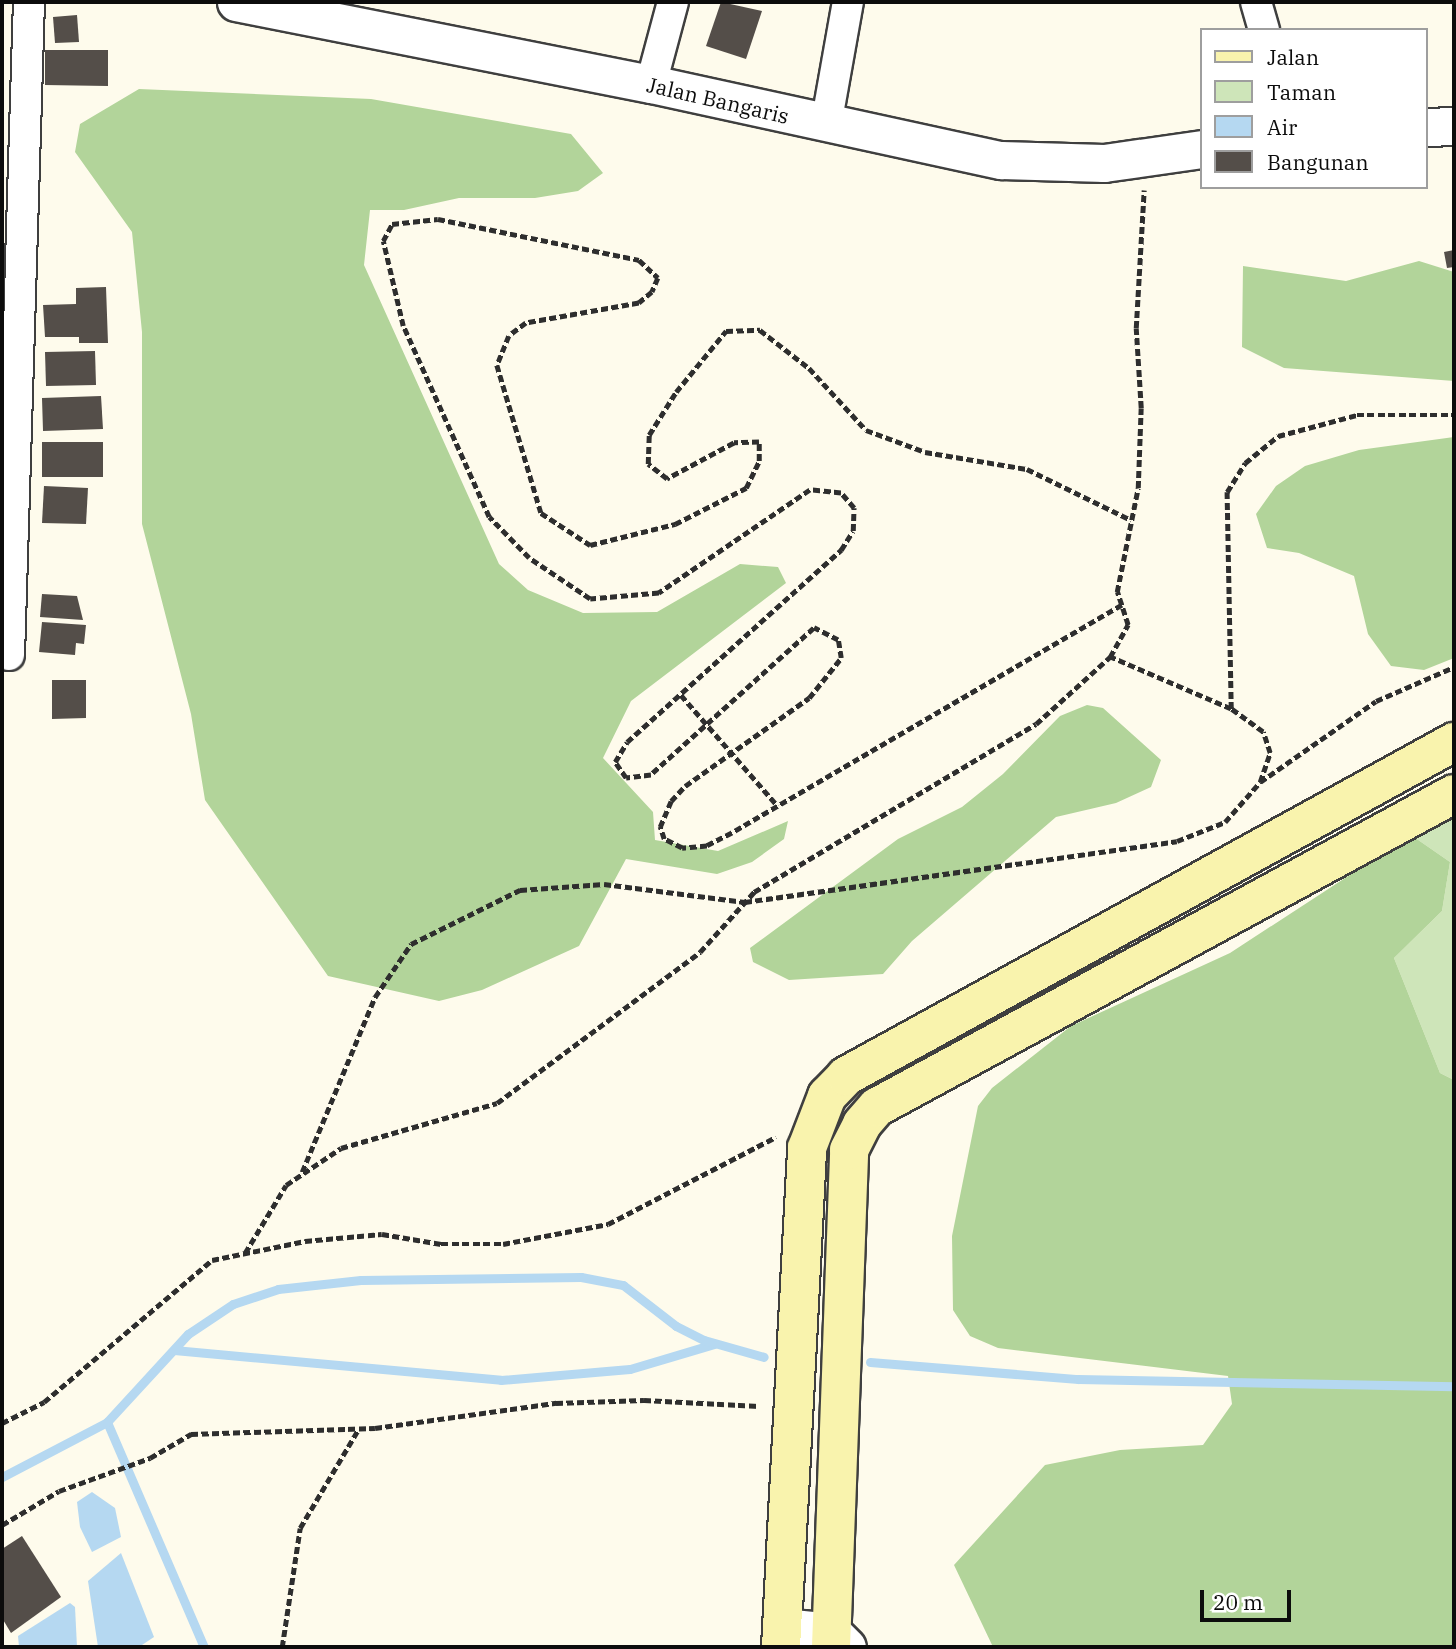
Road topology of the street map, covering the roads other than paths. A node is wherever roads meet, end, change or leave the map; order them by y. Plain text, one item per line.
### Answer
1 (29, 2) edge
2 (236, 2) edge
3 (673, 2) edge
4 (848, 2) edge
5 (1256, 2) edge
6 (1263, 28) edge
7 (651, 84) junction
8 (825, 125) junction
9 (1454, 126) edge
10 (1428, 127) edge
11 (1200, 149) edge
12 (11, 183) edge
13 (7, 533) edge
14 (9, 655) dead end
15 (1454, 742) edge
16 (1454, 794) edge
17 (782, 1637) edge
18 (837, 1642) edge

1 - 12 street
2 - 7 street, Jalan Bangaris
3 - 7 street
4 - 8 street
5 - 6 street
7 - 8 street, Jalan Bangaris
8 - 11 street, Jalan Bangaris
9 - 10 street
12 - 13 street
13 - 14 street
15 - 17 main road
16 - 18 main road
17 - 18 street

